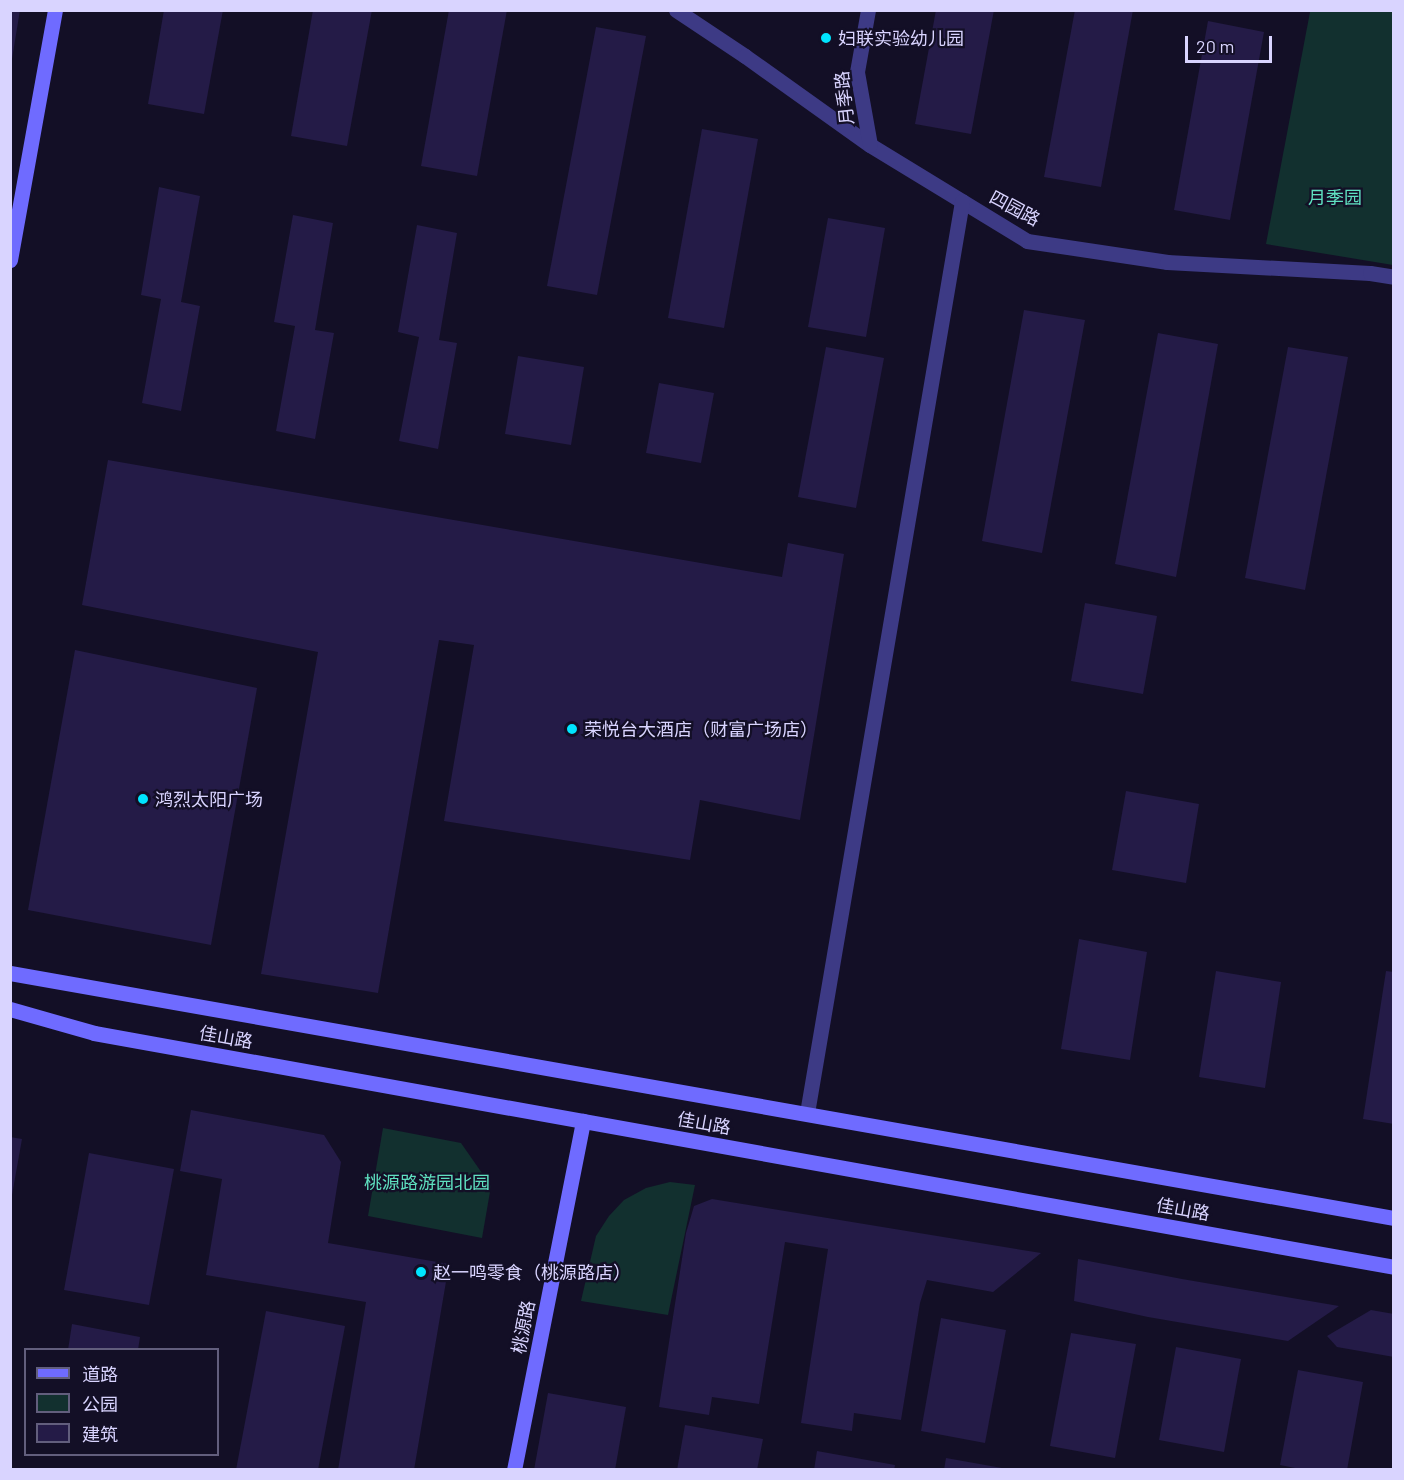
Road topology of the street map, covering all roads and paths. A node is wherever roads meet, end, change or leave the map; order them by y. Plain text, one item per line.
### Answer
1 (55, 10) edge
2 (676, 10) edge
3 (868, 10) edge
4 (870, 145) junction
5 (962, 201) junction
6 (10, 260) edge
7 (1394, 277) edge
8 (10, 973) edge
9 (10, 1009) edge
10 (807, 1113) junction
11 (583, 1121) junction
12 (1394, 1218) edge
13 (1394, 1267) edge
14 (514, 1470) edge

1 - 6 street
2 - 4 street, 四园路
3 - 4 street, 月季路
4 - 5 street, 四园路
5 - 7 street, 四园路
5 - 10 street
8 - 10 street, 佳山路
9 - 11 street, 佳山路
10 - 12 street, 佳山路
11 - 13 street, 佳山路
11 - 14 street, 桃源路

